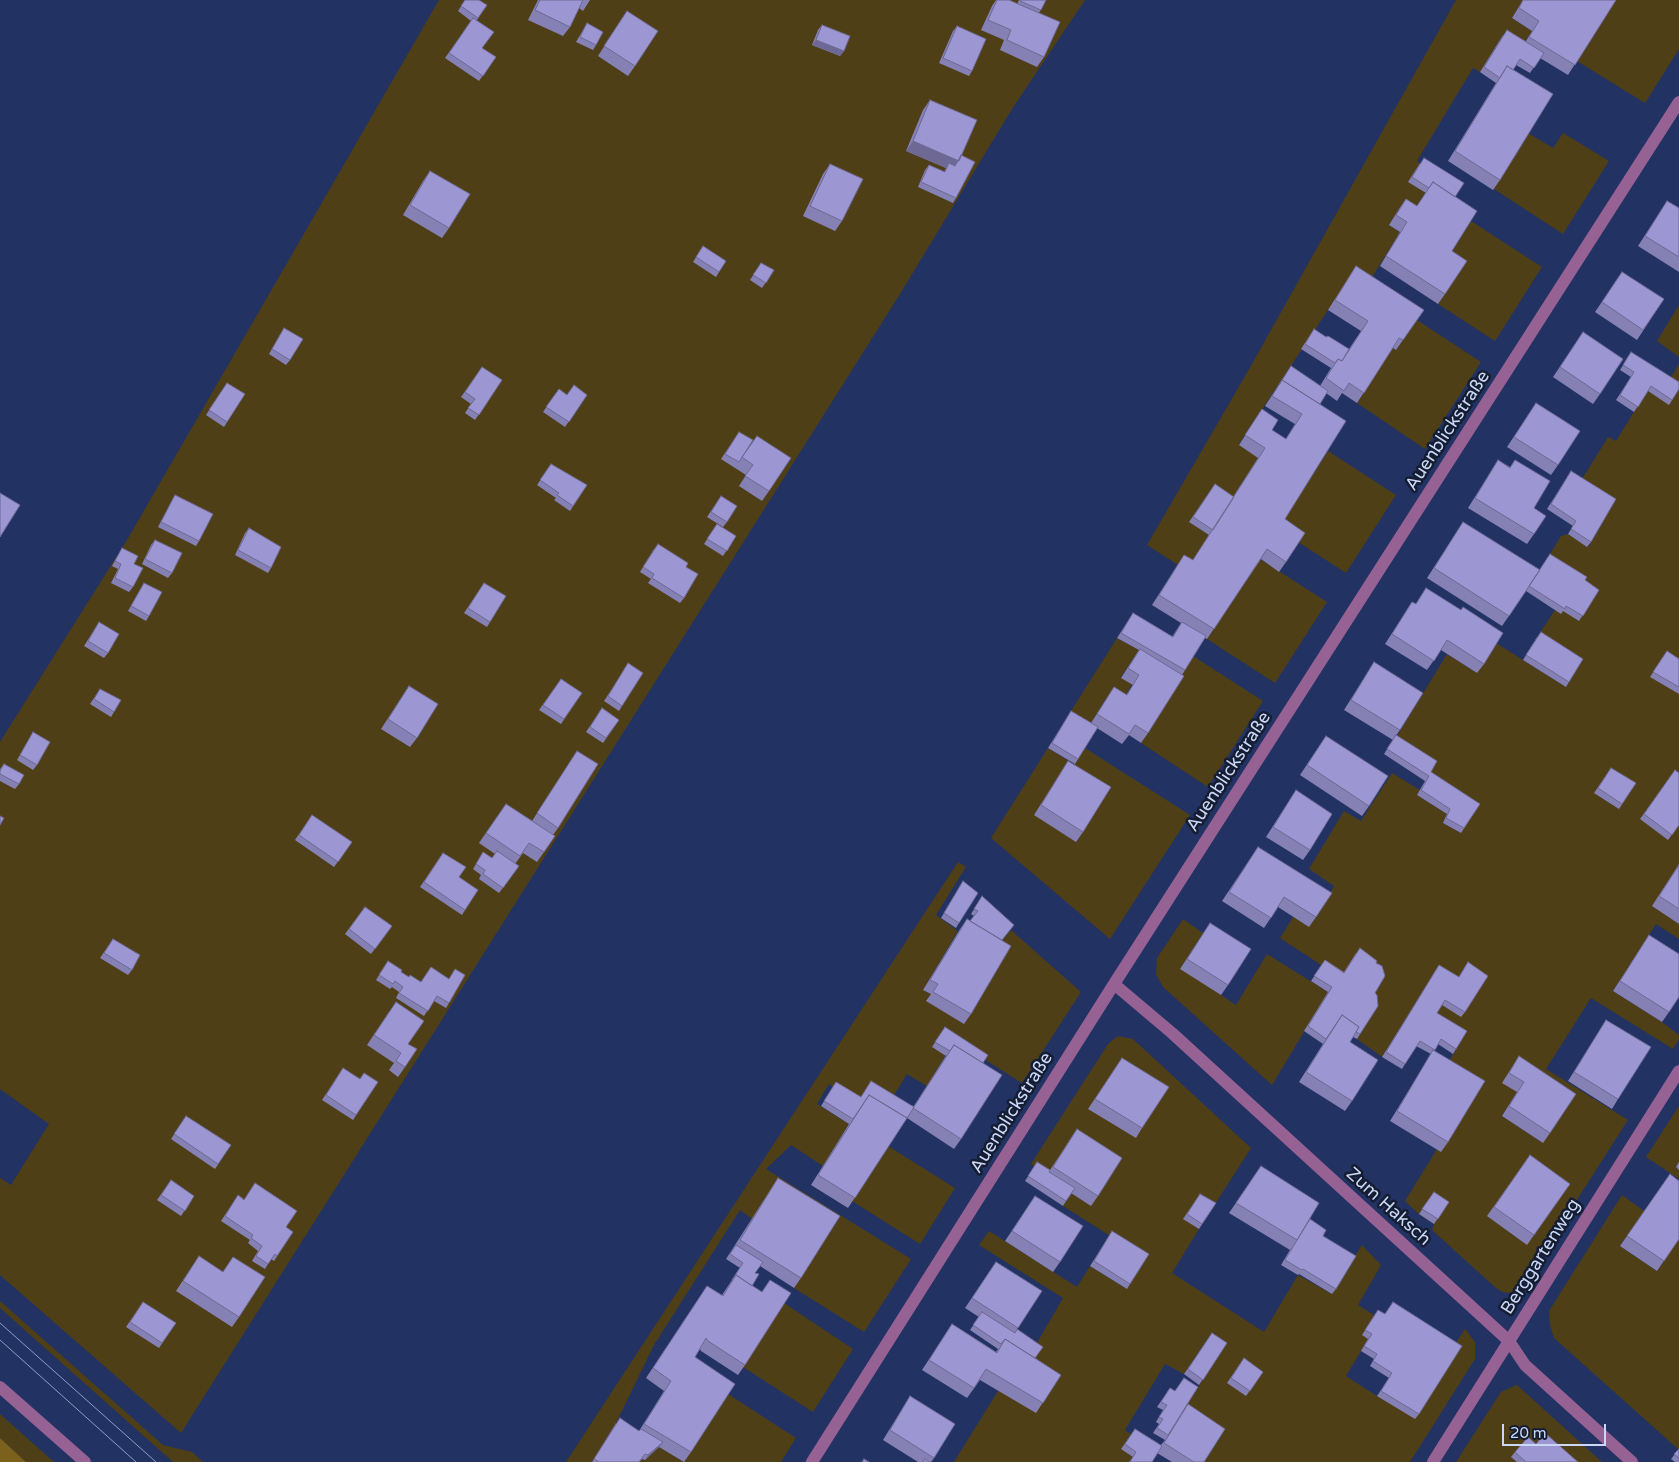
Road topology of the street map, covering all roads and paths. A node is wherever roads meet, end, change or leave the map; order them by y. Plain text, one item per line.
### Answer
1 (1679, 102) edge
2 (1114, 984) junction
3 (1679, 1071) edge
4 (1509, 1341) junction
5 (0, 1387) edge
6 (85, 1462) edge
7 (812, 1462) edge
8 (1433, 1462) edge
9 (1632, 1462) edge

1 - 2 street, Auenblickstraße
2 - 4 street, Zum Haksch
2 - 7 street, Auenblickstraße
3 - 4 street, Berggartenweg
4 - 8 street, Berggartenweg
4 - 9 street, Zum Haksch
5 - 6 street

